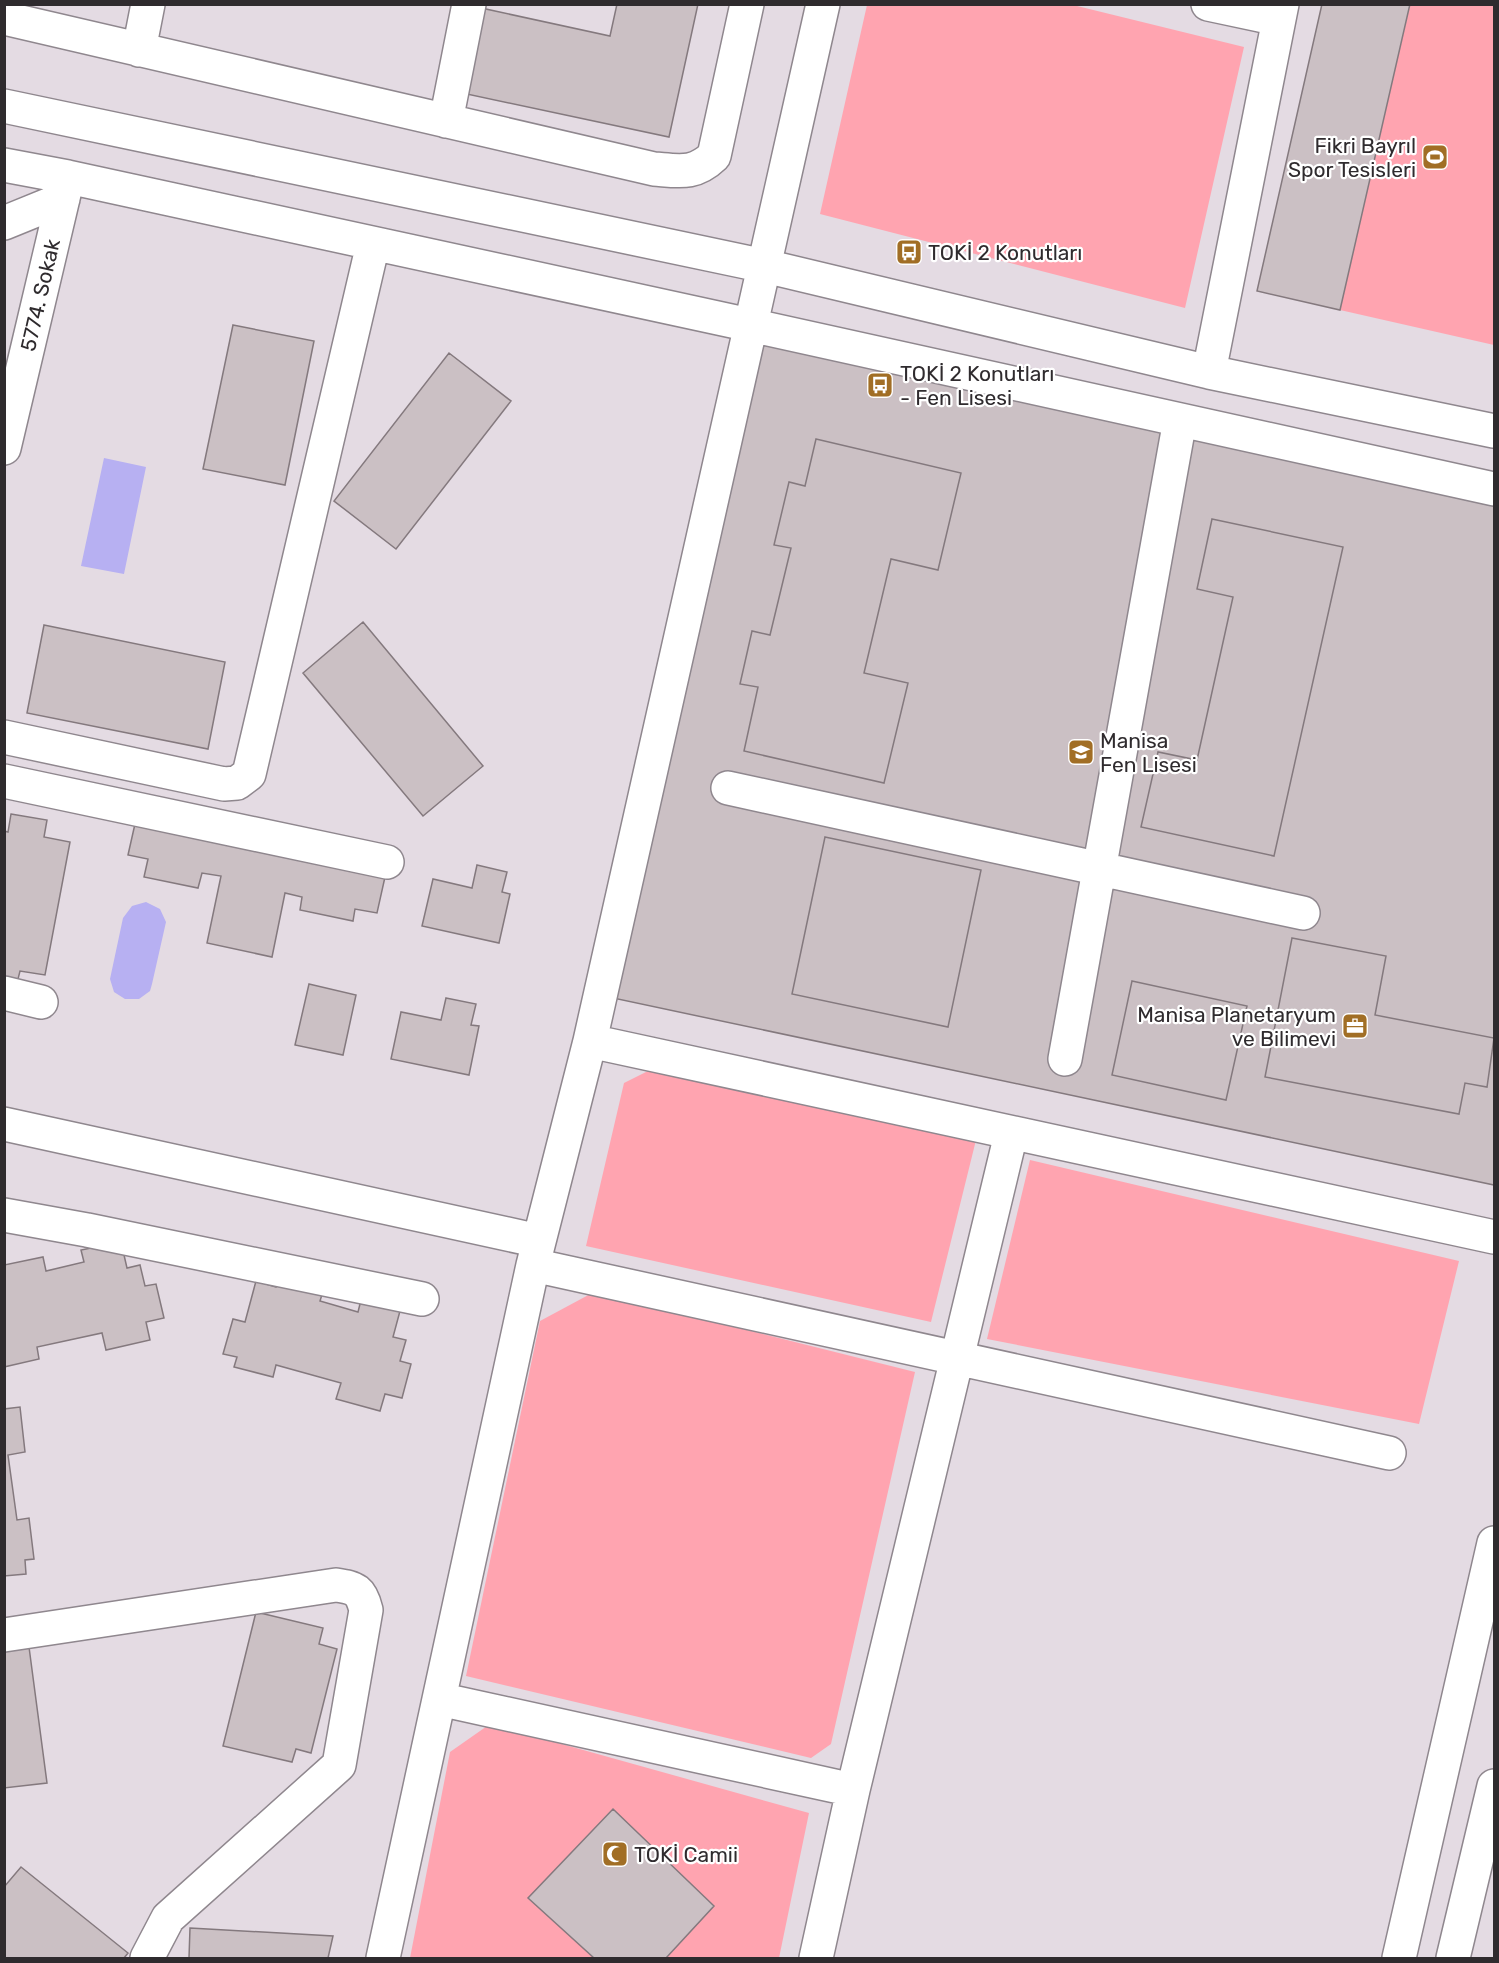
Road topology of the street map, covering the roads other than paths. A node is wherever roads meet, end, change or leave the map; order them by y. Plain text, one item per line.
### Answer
1 (148, 4) edge
2 (470, 4) edge
3 (747, 4) edge
4 (823, 4) edge
5 (1208, 4) edge
6 (1280, 12) edge
7 (4, 18) edge
8 (139, 50) junction
9 (4, 106) edge
10 (446, 121) junction
11 (4, 165) edge
12 (65, 188) junction
13 (4, 223) edge
14 (373, 244) junction
15 (765, 266) junction
16 (750, 324) junction
17 (1209, 372) junction
18 (1180, 420) junction
19 (1494, 431) edge
20 (4, 448) edge
21 (1494, 489) edge
22 (4, 737) edge
23 (4, 781) edge
24 (728, 788) dead end
25 (387, 862) dead end
26 (1099, 867) junction
27 (1303, 913) dead end
28 (4, 993) edge
29 (41, 1002) dead end
30 (590, 1041) junction
31 (1065, 1059) dead end
32 (4, 1124) edge
33 (1011, 1134) junction
34 (4, 1215) edge
35 (1494, 1237) edge
36 (536, 1253) junction
37 (422, 1299) dead end
38 (956, 1357) junction
39 (1389, 1453) dead end
40 (1494, 1543) edge
41 (4, 1635) edge
42 (440, 1699) junction
43 (1494, 1786) edge
44 (853, 1790) junction
45 (147, 1959) edge
46 (383, 1959) edge
47 (816, 1959) edge
48 (1399, 1959) edge
49 (1454, 1959) edge

1 - 8 street
2 - 10 street
3 - 10 street
4 - 15 street
5 - 6 street
6 - 17 street
7 - 8 street
8 - 10 street
9 - 15 street
11 - 12 street
12 - 13 street
12 - 14 street
12 - 20 street, 5774. Sokak
14 - 16 street
14 - 22 street
15 - 16 street
15 - 17 street
16 - 18 street
16 - 30 street
17 - 19 street
18 - 21 street
18 - 26 street
23 - 25 street
24 - 26 street
26 - 27 street
26 - 31 street
28 - 29 street
30 - 33 street
30 - 36 street
32 - 36 street
33 - 35 street
33 - 38 street
34 - 37 street
36 - 38 street
36 - 42 street
38 - 39 street
38 - 44 street
40 - 48 street
41 - 45 street
42 - 44 street
42 - 46 street
43 - 49 street
44 - 47 street

